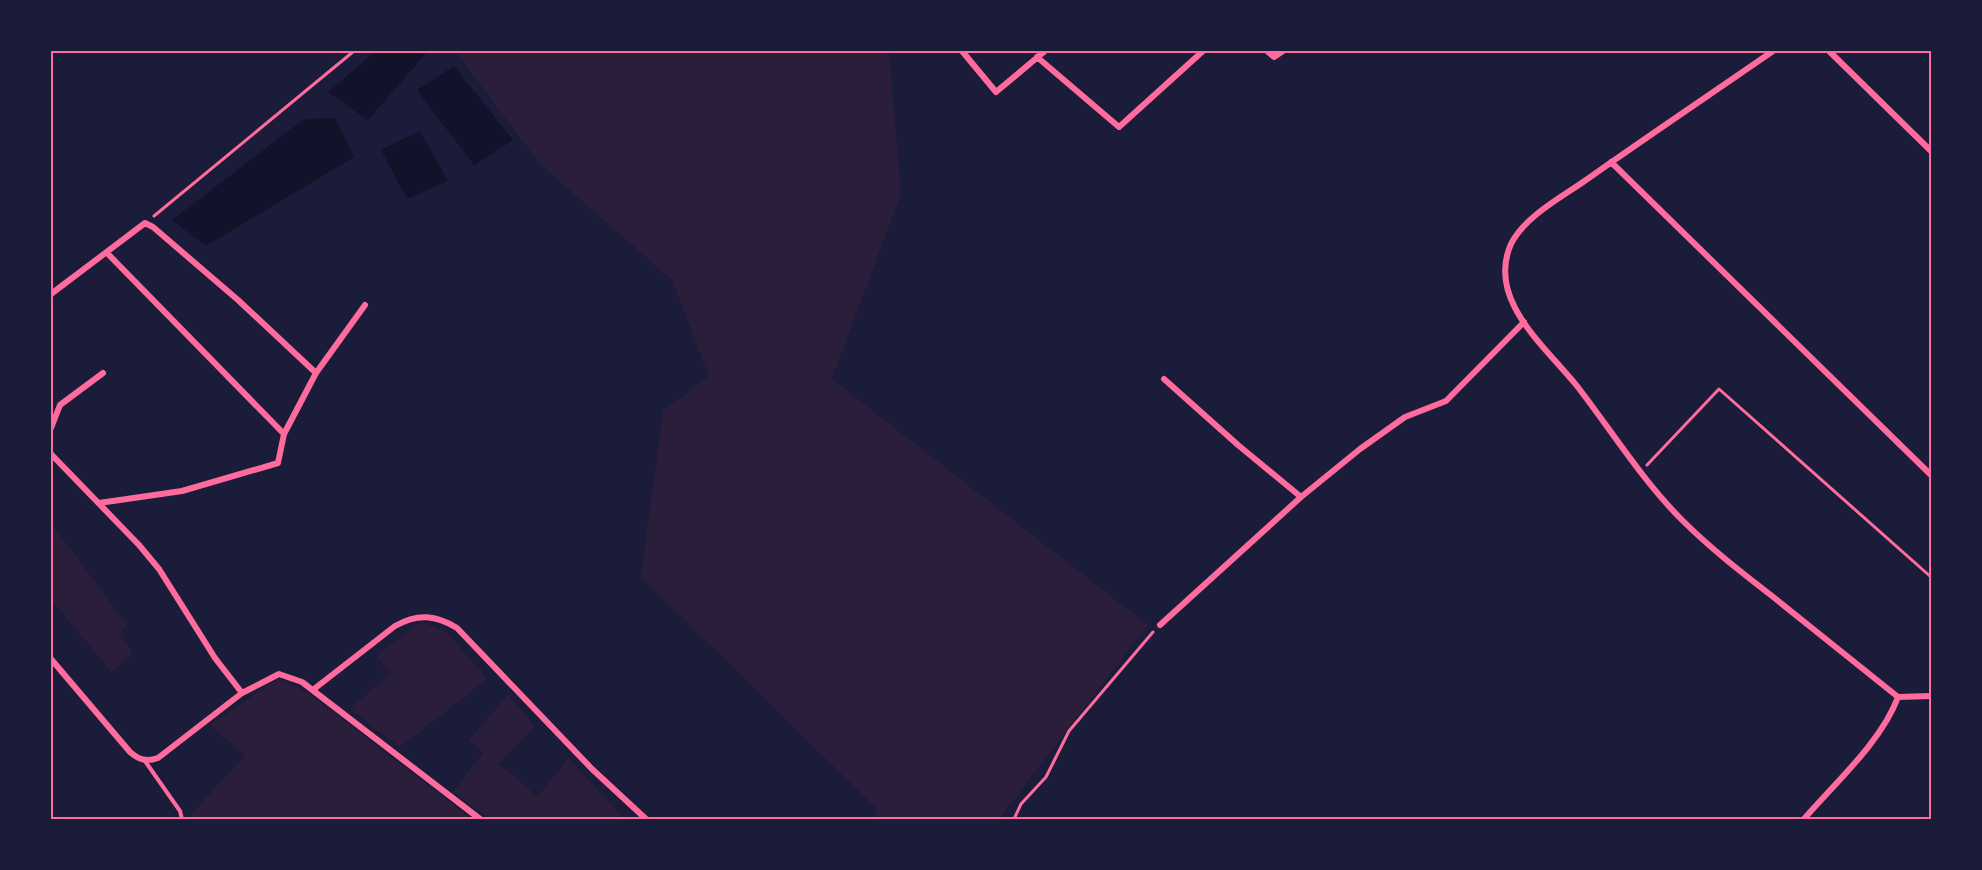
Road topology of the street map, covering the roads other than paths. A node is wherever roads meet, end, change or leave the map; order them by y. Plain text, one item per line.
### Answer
1 (962, 51) edge
2 (1044, 51) edge
3 (1203, 51) edge
4 (1267, 51) edge
5 (1282, 51) edge
6 (1773, 51) edge
7 (1829, 51) edge
8 (1037, 57) junction
9 (1931, 151) edge
10 (1611, 162) junction
11 (107, 254) junction
12 (51, 294) edge
13 (365, 305) dead end
14 (1524, 322) junction
15 (103, 373) dead end
16 (316, 373) junction
17 (1164, 379) dead end
18 (51, 428) edge
19 (284, 434) junction
20 (51, 454) edge
21 (1931, 475) edge
22 (1301, 497) junction
23 (99, 503) junction
24 (1160, 625) road end
25 (51, 659) edge
26 (314, 689) junction
27 (242, 693) junction
28 (1931, 696) edge
29 (1898, 697) junction
30 (144, 760) junction
31 (182, 819) edge
32 (480, 819) edge
33 (646, 819) edge
34 (1804, 819) edge

1 - 8 street
2 - 8 street
3 - 8 street
4 - 5 street
6 - 10 street
7 - 9 street
10 - 14 street
10 - 21 street
11 - 12 street
11 - 16 street
11 - 19 street
13 - 16 street
14 - 22 street
14 - 29 street
15 - 18 street
16 - 19 street
17 - 22 street
19 - 23 street
20 - 23 street
22 - 24 street
23 - 27 street
25 - 30 street
26 - 27 street
26 - 32 street
26 - 33 street
27 - 30 street
28 - 29 street
29 - 34 street
30 - 31 lane

